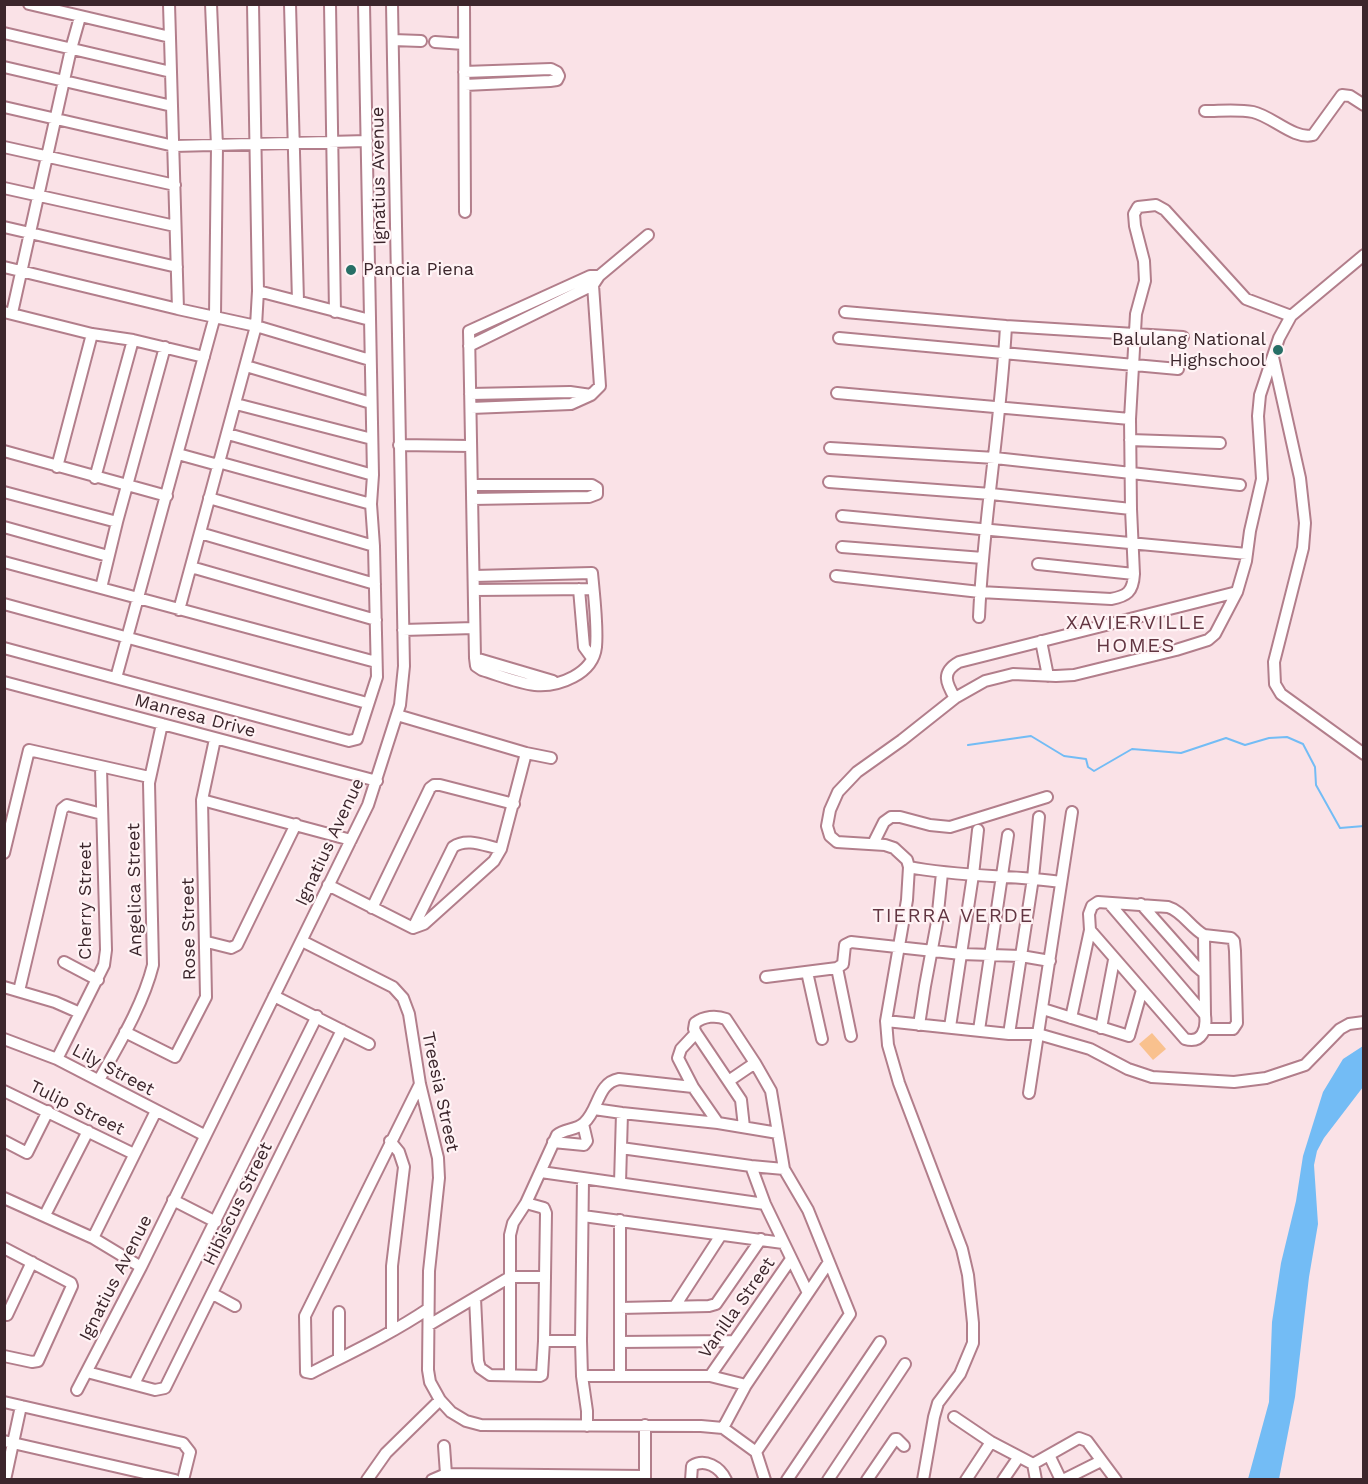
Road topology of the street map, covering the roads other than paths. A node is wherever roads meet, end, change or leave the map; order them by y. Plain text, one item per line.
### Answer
1 (29, 4) edge
2 (169, 4) edge
3 (211, 4) edge
4 (253, 4) edge
5 (290, 4) edge
6 (330, 4) edge
7 (364, 4) edge
8 (392, 4) edge
9 (464, 4) edge
10 (81, 17) junction
11 (4, 33) edge
12 (170, 37) junction
13 (393, 40) junction
14 (422, 41) dead end
15 (435, 42) dead end
16 (464, 44) junction
17 (71, 49) junction
18 (4, 67) edge
19 (171, 72) junction
20 (464, 72) junction
21 (65, 81) junction
22 (465, 84) junction
23 (1364, 105) edge
24 (172, 106) junction
25 (4, 107) edge
26 (1205, 111) dead end
27 (56, 119) junction
28 (367, 141) junction
29 (333, 142) junction
30 (295, 144) junction
31 (174, 146) junction
32 (216, 146) junction
33 (256, 146) junction
34 (4, 147) edge
35 (48, 158) junction
36 (175, 185) junction
37 (4, 188) edge
38 (39, 195) junction
39 (465, 212) dead end
40 (175, 226) junction
41 (4, 227) edge
42 (31, 232) junction
43 (648, 235) dead end
44 (1364, 255) edge
45 (4, 267) edge
46 (177, 267) junction
47 (22, 271) junction
48 (596, 280) junction
49 (258, 291) junction
50 (298, 301) junction
51 (178, 309) junction
52 (8, 312) edge
53 (335, 312) junction
54 (845, 312) dead end
55 (215, 316) junction
56 (1291, 316) junction
57 (370, 320) junction
58 (256, 326) junction
59 (1006, 326) junction
60 (92, 334) junction
61 (1135, 334) junction
62 (1183, 337) dead end
63 (839, 338) dead end
64 (133, 340) junction
65 (165, 347) junction
66 (1004, 354) junction
67 (204, 357) junction
68 (1273, 357) junction
69 (370, 360) junction
70 (1133, 365) junction
71 (246, 366) junction
72 (1178, 369) dead end
73 (837, 393) dead end
74 (470, 394) junction
75 (591, 395) junction
76 (371, 403) junction
77 (236, 404) junction
78 (999, 406) junction
79 (471, 408) junction
80 (1130, 418) junction
81 (228, 434) junction
82 (372, 439) junction
83 (1130, 440) junction
84 (1220, 443) dead end
85 (399, 445) junction
86 (471, 446) junction
87 (830, 448) dead end
88 (4, 451) edge
89 (178, 454) junction
90 (995, 458) junction
91 (218, 464) junction
92 (57, 467) junction
93 (1130, 474) junction
94 (373, 475) junction
95 (95, 478) junction
96 (829, 482) dead end
97 (472, 485) junction
98 (1240, 485) dead end
99 (127, 486) junction
100 (4, 492) edge
101 (991, 494) junction
102 (167, 496) junction
103 (209, 498) junction
104 (472, 499) junction
105 (371, 504) junction
106 (1131, 509) junction
107 (842, 516) dead end
108 (117, 522) junction
109 (4, 527) edge
110 (986, 529) junction
111 (200, 533) junction
112 (1132, 543) junction
113 (374, 546) junction
114 (842, 547) dead end
115 (1247, 554) junction
116 (108, 555) junction
117 (983, 558) junction
118 (4, 562) edge
119 (1038, 564) dead end
120 (191, 567) junction
121 (1134, 574) junction
122 (474, 576) junction
123 (836, 576) dead end
124 (375, 584) junction
125 (101, 588) junction
126 (579, 589) junction
127 (593, 589) junction
128 (474, 590) junction
129 (980, 592) junction
130 (1237, 592) junction
131 (139, 599) junction
132 (4, 604) edge
133 (179, 610) junction
134 (979, 617) dead end
135 (376, 620) junction
136 (474, 628) junction
137 (403, 630) junction
138 (128, 638) junction
139 (1041, 641) junction
140 (4, 648) edge
141 (592, 658) junction
142 (376, 662) junction
143 (1048, 676) junction
144 (116, 678) junction
145 (4, 682) edge
146 (955, 698) junction
147 (367, 703) junction
148 (397, 715) junction
149 (162, 724) junction
150 (215, 739) junction
151 (526, 753) junction
152 (1364, 754) edge
153 (551, 758) dead end
154 (101, 768) junction
155 (149, 777) junction
156 (377, 781) junction
157 (1047, 797) dead end
158 (202, 800) junction
159 (514, 804) junction
160 (1072, 812) dead end
161 (102, 814) junction
162 (1039, 817) dead end
163 (296, 824) junction
164 (978, 830) dead end
165 (1008, 836) dead end
166 (351, 840) junction
167 (873, 844) junction
168 (501, 849) junction
169 (4, 853) edge
170 (909, 867) junction
171 (942, 873) junction
172 (973, 875) junction
173 (1002, 877) junction
174 (1033, 878) junction
175 (1061, 882) junction
176 (328, 885) junction
177 (1108, 903) junction
178 (1142, 904) junction
179 (372, 908) junction
180 (413, 928) junction
181 (1090, 930) junction
182 (1204, 935) junction
183 (302, 941) junction
184 (207, 942) junction
185 (900, 946) junction
186 (932, 951) junction
187 (961, 954) junction
188 (990, 956) junction
189 (1021, 956) junction
190 (1114, 960) junction
191 (1050, 961) junction
192 (64, 962) dead end
193 (837, 968) junction
194 (807, 972) junction
195 (1204, 973) junction
196 (766, 977) dead end
197 (98, 980) junction
198 (4, 987) edge
199 (1142, 990) junction
200 (19, 991) junction
201 (274, 996) junction
202 (1043, 1009) junction
203 (80, 1013) junction
204 (1205, 1015) junction
205 (317, 1016) junction
206 (1071, 1018) junction
207 (886, 1021) junction
208 (1364, 1022) edge
209 (919, 1026) junction
210 (950, 1027) junction
211 (1101, 1028) junction
212 (1206, 1029) junction
213 (342, 1030) junction
214 (979, 1030) junction
215 (125, 1032) junction
216 (696, 1033) junction
217 (1009, 1034) junction
218 (1038, 1034) junction
219 (850, 1036) dead end
220 (4, 1039) edge
221 (822, 1039) dead end
222 (369, 1044) dead end
223 (57, 1059) junction
224 (755, 1063) junction
225 (99, 1080) junction
226 (730, 1080) junction
227 (420, 1084) junction
228 (693, 1087) junction
229 (4, 1091) edge
230 (1029, 1093) dead end
231 (594, 1109) junction
232 (48, 1111) junction
233 (156, 1111) junction
234 (622, 1113) junction
235 (718, 1123) junction
236 (584, 1124) junction
237 (744, 1127) junction
238 (88, 1131) junction
239 (778, 1133) junction
240 (204, 1135) junction
241 (4, 1141) edge
242 (390, 1141) junction
243 (553, 1142) junction
244 (621, 1148) junction
245 (134, 1154) junction
246 (751, 1166) junction
247 (784, 1169) junction
248 (540, 1172) junction
249 (583, 1179) junction
250 (620, 1183) junction
251 (7, 1199) edge
252 (173, 1200) junction
253 (526, 1203) junction
254 (765, 1204) junction
255 (4, 1212) edge
256 (45, 1215) junction
257 (583, 1216) junction
258 (620, 1221) junction
259 (216, 1222) junction
260 (722, 1235) junction
261 (93, 1238) junction
262 (761, 1239) junction
263 (783, 1243) junction
264 (4, 1248) edge
265 (791, 1259) junction
266 (32, 1262) junction
267 (829, 1262) junction
268 (141, 1267) junction
269 (510, 1277) junction
270 (545, 1278) junction
271 (213, 1293) junction
272 (808, 1293) junction
273 (476, 1298) junction
274 (234, 1306) dead end
275 (675, 1306) junction
276 (620, 1308) junction
277 (428, 1309) junction
278 (339, 1312) dead end
279 (7, 1314) dead end
280 (429, 1325) junction
281 (392, 1331) junction
282 (544, 1341) junction
283 (580, 1341) junction
284 (733, 1341) junction
285 (620, 1342) junction
286 (880, 1342) dead end
287 (4, 1356) edge
288 (339, 1359) junction
289 (904, 1364) dead end
290 (87, 1372) junction
291 (510, 1375) junction
292 (582, 1376) junction
293 (620, 1376) junction
294 (710, 1376) junction
295 (134, 1384) junction
296 (746, 1385) junction
297 (77, 1390) dead end
298 (440, 1400) junction
299 (4, 1401) edge
300 (21, 1406) junction
301 (954, 1417) dead end
302 (645, 1425) junction
303 (587, 1426) junction
304 (723, 1428) junction
305 (9, 1442) edge
306 (991, 1442) junction
307 (444, 1446) dead end
308 (904, 1446) dead end
309 (756, 1452) junction
310 (1049, 1455) junction
311 (1018, 1458) junction
312 (1101, 1461) junction
313 (1033, 1464) junction
314 (446, 1474) junction
315 (5, 1478) edge
316 (645, 1478) edge
317 (11, 1479) edge
318 (175, 1479) edge
319 (183, 1479) edge
320 (367, 1479) edge
321 (432, 1479) edge
322 (691, 1479) edge
323 (726, 1479) edge
324 (765, 1479) edge
325 (787, 1479) edge
326 (828, 1479) edge
327 (867, 1479) edge
328 (923, 1479) edge
329 (966, 1479) edge
330 (1003, 1479) edge
331 (1036, 1479) edge
332 (1062, 1479) edge
333 (1116, 1479) edge

1 - 10 street
2 - 12 street
3 - 32 street
4 - 33 street
5 - 30 street
6 - 29 street
7 - 28 street
8 - 13 street, Ignatius Avenue
9 - 16 street
10 - 12 street
10 - 17 street
11 - 17 street
12 - 19 street
13 - 14 street
13 - 85 street, Ignatius Avenue
15 - 16 street
16 - 20 street
17 - 19 street
17 - 21 street
18 - 21 street
19 - 24 street
20 - 22 street
20 - 22 street
21 - 24 street
21 - 27 street
22 - 39 street
23 - 26 street
24 - 31 street
25 - 27 street
27 - 31 street
27 - 35 street
28 - 29 street
28 - 57 street
29 - 30 street
29 - 53 street
30 - 33 street
30 - 50 street
31 - 32 street
31 - 36 street
32 - 33 street
32 - 55 street
33 - 49 street
34 - 35 street
35 - 36 street
35 - 38 street
36 - 40 street
37 - 38 street
38 - 40 street
38 - 42 street
40 - 46 street
41 - 42 street
42 - 46 street
42 - 47 street
43 - 48 street
44 - 56 street
45 - 47 street
46 - 51 street
47 - 51 street
47 - 52 street
48 - 74 street
48 - 75 street
49 - 50 street
49 - 58 street
50 - 53 street
51 - 55 street
52 - 60 street
53 - 57 street
54 - 59 street
55 - 58 street
55 - 67 street
56 - 61 street
56 - 68 street
57 - 69 street
58 - 69 street
58 - 71 street
59 - 61 street
59 - 66 street
60 - 64 street
60 - 92 street
61 - 62 street
61 - 70 street
63 - 66 street
64 - 65 street
64 - 95 street
65 - 67 street
65 - 99 street
66 - 70 street
66 - 78 street
67 - 89 street
68 - 115 street
68 - 152 street
69 - 76 street
70 - 72 street
70 - 80 street
71 - 76 street
71 - 77 street
73 - 78 street
74 - 75 street
74 - 79 street
75 - 79 street
76 - 82 street
77 - 81 street
77 - 82 street
78 - 80 street
78 - 90 street
79 - 86 street
80 - 83 street
81 - 91 street
81 - 94 street
82 - 94 street
83 - 84 street
83 - 93 street
85 - 86 street
85 - 137 street, Ignatius Avenue
86 - 97 street
87 - 90 street
88 - 92 street
89 - 91 street
89 - 102 street
90 - 93 street
90 - 101 street
91 - 103 street
91 - 105 street
92 - 95 street
93 - 98 street
93 - 106 street
94 - 105 street
95 - 99 street
96 - 101 street
97 - 104 street
97 - 104 street
99 - 102 street
99 - 108 street
100 - 108 street
101 - 106 street
101 - 110 street
102 - 131 street
103 - 111 street
103 - 113 street
104 - 122 street
105 - 113 street
106 - 112 street
107 - 110 street
108 - 116 street
109 - 116 street
110 - 112 street
110 - 117 street
111 - 120 street
111 - 124 street
112 - 115 street
112 - 121 street
113 - 124 street
114 - 117 street
115 - 130 street
116 - 125 street
117 - 129 street
118 - 125 street
119 - 121 street
120 - 133 street
120 - 135 street
121 - 129 street
122 - 127 street
122 - 128 street
123 - 129 street
124 - 135 street
125 - 131 street
126 - 127 street
126 - 128 street
126 - 141 street
127 - 141 street
128 - 136 street
129 - 134 street
130 - 139 street
130 - 143 street
131 - 133 street
131 - 138 street
132 - 138 street
133 - 142 street
135 - 142 street
136 - 137 street
136 - 141 street
137 - 148 street, Ignatius Avenue
138 - 144 street
138 - 147 street
139 - 143 street
139 - 146 street
140 - 144 street
142 - 147 street
143 - 146 street
144 - 147 street
145 - 149 street, Manresa Drive
146 - 167 street
148 - 151 street
148 - 156 street, Ignatius Avenue
149 - 150 street, Manresa Drive
149 - 155 street, Angelica Street
150 - 156 street, Manresa Drive
150 - 158 street, Rose Street
151 - 153 street
151 - 159 street
154 - 155 street
154 - 161 street, Cherry Street
154 - 169 street
155 - 215 street, Angelica Street
156 - 166 street, Ignatius Avenue
157 - 167 street
158 - 163 street
158 - 184 street, Rose Street
159 - 168 street
159 - 179 street
160 - 175 street
161 - 197 street, Cherry Street
161 - 200 street
162 - 174 street
163 - 166 street
163 - 184 street
164 - 172 street
165 - 173 street
166 - 176 street, Ignatius Avenue
167 - 170 street
168 - 180 street
168 - 180 street
170 - 171 street
170 - 185 street
171 - 172 street
171 - 186 street
172 - 173 street
172 - 187 street
173 - 174 street
173 - 188 street
174 - 175 street
174 - 189 street
175 - 191 street
176 - 179 street
176 - 183 street, Ignatius Avenue
177 - 178 street
177 - 181 street
177 - 204 street
178 - 182 street
178 - 195 street
179 - 180 street
181 - 190 street
181 - 206 street
182 - 195 street
182 - 212 street
183 - 201 street, Ignatius Avenue
183 - 227 street, Treesia Street
184 - 215 street, Rose Street
185 - 186 street
185 - 193 street
185 - 207 street
186 - 187 street
186 - 209 street
187 - 188 street
187 - 210 street
188 - 189 street
188 - 214 street
189 - 191 street
189 - 217 street
190 - 199 street
190 - 211 street
191 - 202 street
192 - 197 street
193 - 194 street
193 - 219 street
194 - 196 street
194 - 221 street
195 - 204 street
197 - 203 street, Cherry Street
198 - 200 street
199 - 211 street
199 - 212 street
200 - 203 street
201 - 205 street
201 - 240 street, Ignatius Avenue
202 - 206 street
202 - 218 street
203 - 223 street, Cherry Street
204 - 212 street
205 - 213 street
205 - 259 street
206 - 211 street
207 - 209 street
207 - 328 street
208 - 218 street
209 - 210 street
210 - 214 street
213 - 222 street
213 - 271 street, Hibiscus Street
214 - 217 street
215 - 225 street, Angelica Street
216 - 224 street
216 - 226 street
216 - 228 street
217 - 218 street
218 - 230 street
220 - 223 street, Lily Street
223 - 225 street, Lily Street
224 - 226 street
224 - 239 street
225 - 233 street, Lily Street
226 - 237 street
227 - 242 street
227 - 277 street, Treesia Street
228 - 231 street
228 - 235 street
229 - 232 street, Tulip Street
231 - 234 street
231 - 236 street
232 - 238 street, Tulip Street
232 - 241 street
233 - 240 street, Lily Street
233 - 245 street
234 - 235 street
234 - 244 street
235 - 237 street
236 - 243 street
236 - 243 street
237 - 239 street
238 - 245 street, Tulip Street
238 - 256 street
239 - 247 street
240 - 252 street, Ignatius Avenue
242 - 281 street
242 - 288 street
243 - 248 street
244 - 246 street
244 - 250 street
245 - 261 street
246 - 247 street
246 - 254 street
247 - 267 street
248 - 249 street
248 - 253 street
249 - 250 street
249 - 257 street
250 - 254 street
251 - 255 street
251 - 256 street
252 - 259 street
252 - 268 street, Ignatius Avenue
253 - 269 street
253 - 270 street
254 - 263 street
256 - 261 street
257 - 258 street
257 - 283 street
258 - 260 street
258 - 276 street
259 - 295 street
260 - 262 street
260 - 275 street
261 - 268 street
262 - 263 street
262 - 275 street
263 - 265 street
264 - 266 street
265 - 272 street
265 - 284 street, Vanilla Street
266 - 279 street
266 - 287 street
267 - 272 street
267 - 309 street
268 - 290 street, Ignatius Avenue
269 - 270 street
269 - 273 street
269 - 291 street
270 - 282 street
271 - 274 street
271 - 295 street, Hibiscus Street
272 - 296 street
273 - 280 street
273 - 291 street
275 - 276 street
276 - 285 street
277 - 280 street, Treesia Street
277 - 281 street
278 - 288 street
280 - 298 street, Treesia Street
281 - 288 street
282 - 283 street
282 - 291 street
283 - 292 street
284 - 285 street
284 - 294 street, Vanilla Street
285 - 293 street
286 - 325 street
289 - 326 street
290 - 295 street
290 - 297 street, Ignatius Avenue
292 - 293 street
292 - 303 street
293 - 294 street
294 - 296 street
296 - 304 street
298 - 303 street
298 - 320 street
299 - 300 street
300 - 305 street
300 - 319 street
301 - 306 street
302 - 303 street
302 - 304 street
302 - 316 street
304 - 309 street
305 - 315 street
305 - 318 street
306 - 311 street
306 - 329 street
307 - 314 street
308 - 327 street
309 - 324 street
310 - 312 street
310 - 313 street
310 - 332 street
311 - 313 street
311 - 330 street
312 - 332 street
312 - 333 street
313 - 331 street
314 - 316 street
314 - 321 street
315 - 317 street
322 - 323 street

